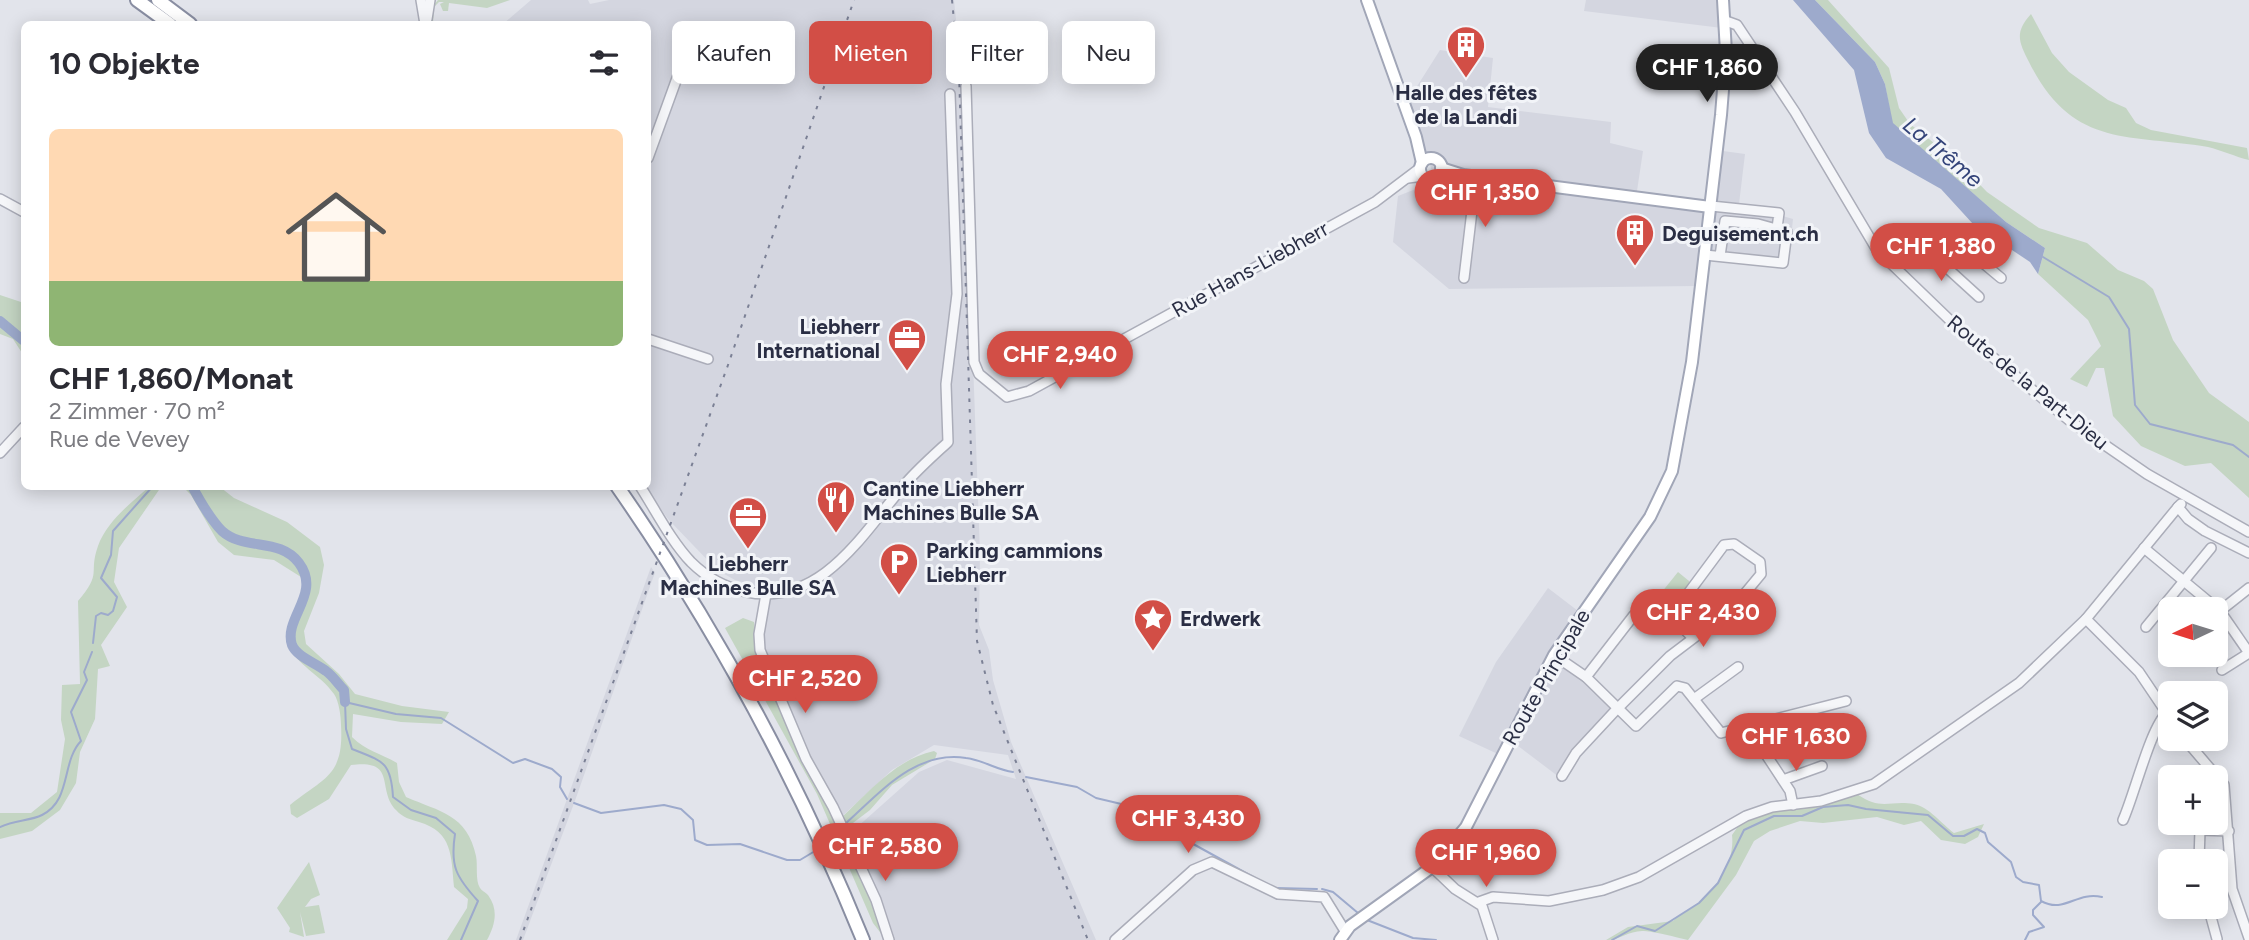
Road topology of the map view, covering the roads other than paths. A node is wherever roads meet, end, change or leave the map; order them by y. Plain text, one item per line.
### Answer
1 (137, 0) edge
2 (150, 0) edge
3 (158, 0) edge
4 (421, 0) edge
5 (430, 0) edge
6 (1367, 0) edge
7 (1723, 0) edge
8 (166, 21) edge
9 (178, 21) edge
10 (186, 21) edge
11 (425, 21) edge
12 (426, 21) edge
13 (1726, 21) junction
14 (675, 84) edge
15 (965, 86) dead end
16 (950, 94) dead end
17 (651, 150) edge
18 (1424, 166) junction
19 (1440, 173) junction
20 (1476, 177) junction
21 (0, 199) edge
22 (1711, 206) junction
23 (21, 210) edge
24 (1777, 228) junction
25 (1923, 246) junction
26 (1877, 250) junction
27 (1705, 255) junction
28 (1720, 256) junction
29 (1464, 278) dead end
30 (2001, 278) dead end
31 (1979, 297) dead end
32 (651, 340) edge
33 (708, 359) dead end
34 (21, 430) edge
35 (0, 453) edge
36 (620, 490) edge
37 (629, 490) edge
38 (643, 490) edge
39 (2187, 494) junction
40 (2178, 507) junction
41 (2249, 532) edge
42 (2144, 548) junction
43 (2211, 548) dead end
44 (2249, 553) edge
45 (2184, 582) junction
46 (2249, 588) edge
47 (766, 594) junction
48 (2203, 597) edge
49 (2228, 605) edge
50 (1633, 615) dead end
51 (2086, 619) junction
52 (2228, 623) edge
53 (2146, 627) dead end
54 (1692, 637) junction
55 (2249, 653) edge
56 (1554, 655) junction
57 (1738, 667) dead end
58 (2222, 670) dead end
59 (1586, 677) junction
60 (1693, 699) junction
61 (1846, 701) dead end
62 (2158, 701) edge
63 (1617, 709) junction
64 (2158, 724) edge
65 (2195, 751) edge
66 (1765, 754) dead end
67 (1822, 766) dead end
68 (1562, 776) dead end
69 (1783, 780) junction
70 (1793, 805) junction
71 (2123, 820) dead end
72 (2230, 831) junction
73 (2199, 849) edge
74 (1433, 867) junction
75 (1479, 902) junction
76 (2212, 919) edge
77 (1343, 935) edge
78 (2249, 938) edge
79 (2217, 939) edge
80 (863, 940) edge
81 (871, 940) edge
82 (889, 940) edge
83 (1115, 940) edge
84 (1493, 940) edge

1 - 8 highway
2 - 9 highway
3 - 10 highway
4 - 11 street
5 - 12 street
6 - 18 main road
7 - 13 main road, Route Principale
13 - 22 main road, Route Principale
13 - 26 street, Route de la Part-Dieu
14 - 17 street
15 - 18 street, Rue Hans-Liebherr
16 - 47 street
18 - 19 main road
18 - 19 main road
19 - 20 main road
20 - 22 main road
20 - 29 street
21 - 23 street
22 - 24 street
22 - 27 main road, Route Principale
24 - 28 street
24 - 28 street
25 - 26 street
25 - 30 street
25 - 31 street
26 - 39 street, Route de la Part-Dieu
27 - 28 street
27 - 56 main road, Route Principale
32 - 33 street
34 - 35 street
36 - 80 highway
37 - 81 highway
38 - 47 street
39 - 40 street
39 - 41 street, Route de la Part-Dieu
40 - 42 street
40 - 44 street
42 - 45 street
42 - 51 street
43 - 45 street
45 - 48 street
45 - 53 street
46 - 49 street
47 - 82 street
50 - 59 street
51 - 62 street
51 - 70 street
52 - 55 street
54 - 54 street
54 - 63 street
55 - 58 street
56 - 59 street
56 - 74 main road, Route Principale
57 - 60 street
59 - 63 street
60 - 61 street
60 - 63 street
63 - 68 street
64 - 71 street
65 - 72 street
66 - 69 street
67 - 69 street
69 - 70 street
70 - 75 street
72 - 73 street
72 - 78 street
74 - 75 street
74 - 77 main road, Route Principale
75 - 84 street
76 - 79 street
77 - 83 street

